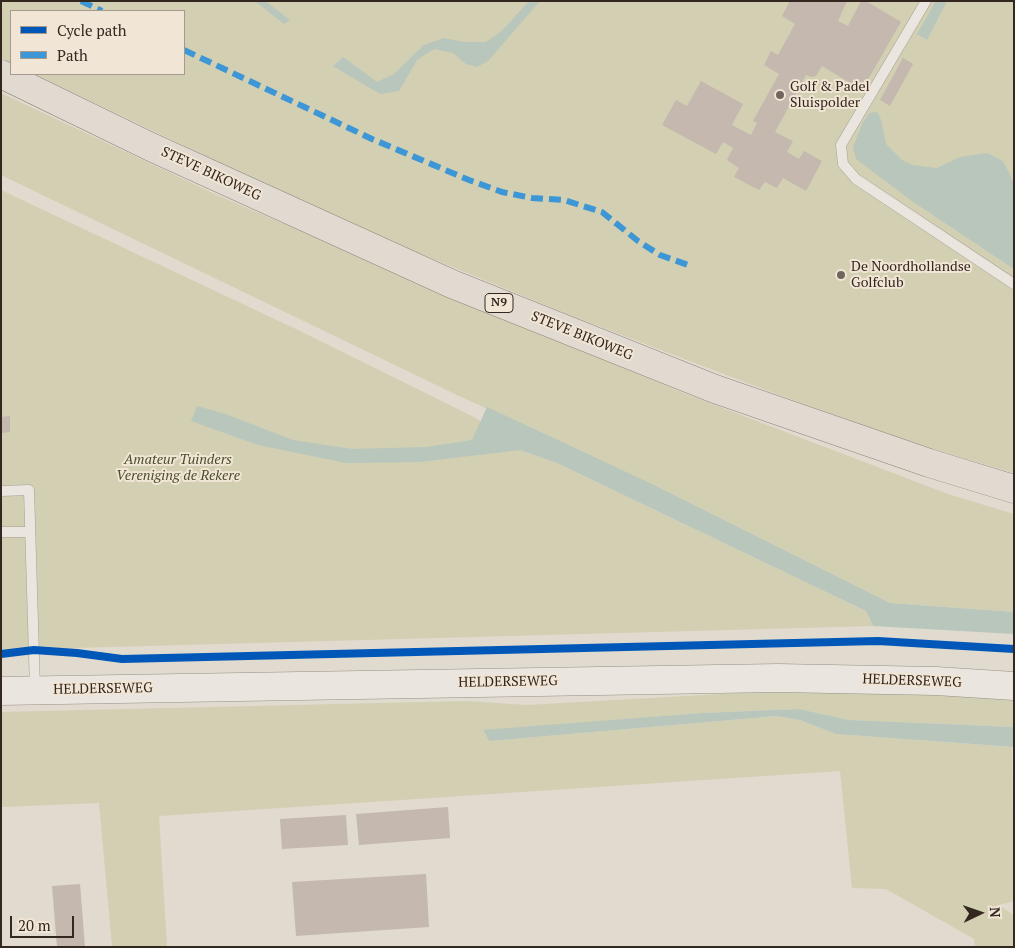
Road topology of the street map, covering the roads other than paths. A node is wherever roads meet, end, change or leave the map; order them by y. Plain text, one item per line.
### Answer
1 (926, 1) edge
2 (1, 74) edge
3 (1014, 284) edge
4 (1014, 489) edge
5 (1, 490) edge
6 (1, 532) edge
7 (30, 532) junction
8 (1014, 686) edge
9 (34, 690) junction
10 (1, 691) edge

1 - 3 lane
2 - 4 main road, STEVE BIKOWEG / N9
5 - 7 lane
6 - 7 lane
7 - 9 lane
8 - 9 main road, HELDERSEWEG
9 - 10 main road, HELDERSEWEG

